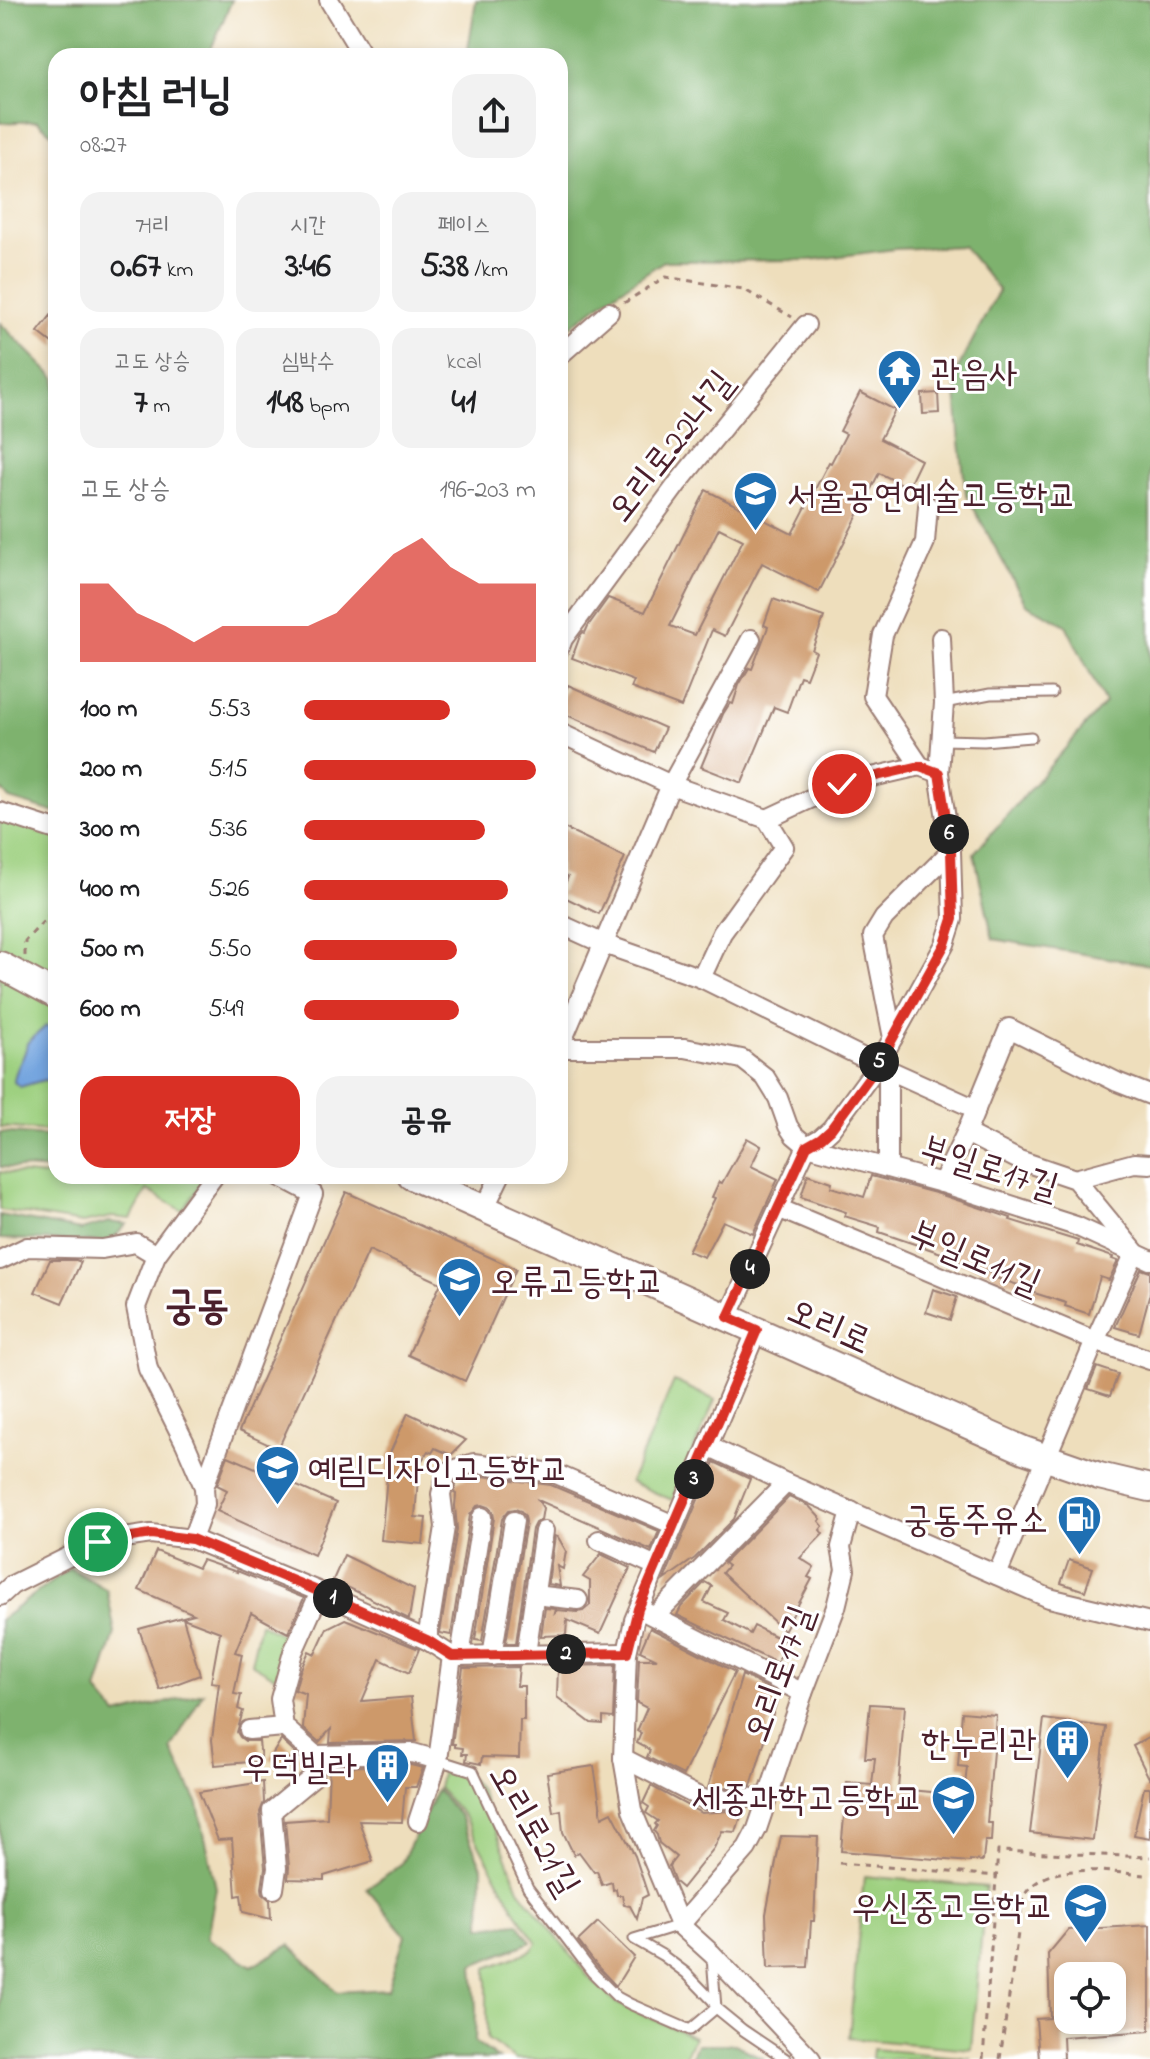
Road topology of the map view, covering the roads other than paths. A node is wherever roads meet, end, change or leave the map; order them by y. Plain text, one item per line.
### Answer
1 (329, 0) edge
2 (358, 48) edge
3 (609, 312) road end
4 (806, 325) road end
5 (568, 348) edge
6 (928, 506) dead end
7 (568, 632) edge
8 (941, 638) dead end
9 (751, 639) dead end
10 (1052, 693) dead end
11 (944, 703) junction
12 (568, 737) edge
13 (1031, 737) dead end
14 (943, 740) junction
15 (920, 766) junction
16 (939, 773) junction
17 (671, 785) junction
18 (0, 812) edge
19 (767, 819) junction
20 (48, 827) edge
21 (951, 851) junction
22 (568, 928) edge
23 (604, 944) junction
24 (0, 965) edge
25 (701, 978) junction
26 (48, 991) edge
27 (568, 1028) edge
28 (893, 1038) junction
29 (568, 1047) edge
30 (883, 1067) junction
31 (1150, 1095) edge
32 (976, 1109) junction
33 (966, 1133) junction
34 (807, 1146) junction
35 (1150, 1164) edge
36 (888, 1168) junction
37 (1075, 1179) junction
38 (942, 1183) junction
39 (208, 1184) edge
40 (294, 1184) edge
41 (429, 1184) edge
42 (496, 1184) edge
43 (778, 1208) junction
44 (484, 1209) junction
45 (156, 1255) junction
46 (1143, 1256) edge
47 (0, 1260) edge
48 (728, 1317) junction
49 (757, 1330) junction
50 (1095, 1341) junction
51 (1150, 1360) edge
52 (708, 1446) junction
53 (1045, 1457) junction
54 (786, 1483) junction
55 (204, 1487) junction
56 (1150, 1488) edge
57 (851, 1511) junction
58 (482, 1517) dead end
59 (514, 1521) dead end
60 (674, 1525) junction
61 (544, 1531) dead end
62 (192, 1539) junction
63 (599, 1540) dead end
64 (656, 1566) junction
65 (997, 1575) junction
66 (473, 1576) junction
67 (505, 1576) junction
68 (536, 1586) junction
69 (320, 1592) junction
70 (0, 1596) edge
71 (578, 1600) dead end
72 (646, 1613) junction
73 (1150, 1622) edge
74 (427, 1640) junction
75 (627, 1653) junction
76 (526, 1654) junction
77 (456, 1656) junction
78 (492, 1656) junction
79 (803, 1693) junction
80 (284, 1727) junction
81 (249, 1730) dead end
82 (315, 1755) junction
83 (623, 1758) junction
84 (438, 1760) junction
85 (768, 1797) junction
86 (418, 1821) dead end
87 (274, 1889) dead end
88 (680, 1925) junction
89 (712, 1954) junction
90 (716, 2008) junction
91 (786, 2059) edge
92 (811, 2059) edge

1 - 2 street
3 - 5 street
4 - 7 street, 오리로22나길
6 - 15 street
8 - 11 street
9 - 17 street
10 - 11 lane
11 - 14 street
12 - 17 street
13 - 14 lane
14 - 16 street
15 - 16 street
15 - 19 street
16 - 21 street
17 - 19 street
17 - 23 street
18 - 20 street
19 - 25 street
21 - 28 street
21 - 28 street
22 - 23 street
23 - 25 street
23 - 27 street
24 - 26 main road
25 - 30 street
28 - 30 street
29 - 34 street
30 - 32 street
30 - 34 street
30 - 36 street
31 - 32 street
32 - 33 street
33 - 37 street
33 - 38 street
34 - 36 street, 부일로17길
34 - 43 street
35 - 37 street
36 - 38 street, 부일로17길
37 - 46 street
38 - 46 street, 부일로17길
39 - 45 street
40 - 55 street
41 - 44 main road, 오리로
42 - 44 street
43 - 48 street
43 - 50 street, 부일로11길
44 - 48 main road, 오리로
45 - 47 street
45 - 55 street
46 - 50 street
48 - 49 main road, 오리로
49 - 52 street
49 - 53 main road, 오리로
50 - 51 street, 부일로11길
50 - 53 street
52 - 54 street
52 - 60 street
53 - 56 main road, 오리로
53 - 65 street
54 - 57 street
54 - 72 street
55 - 62 street
57 - 65 street
57 - 79 street, 오리로17길
58 - 66 street
59 - 67 street
60 - 64 street
60 - 74 street
61 - 68 street
62 - 69 street
62 - 70 street
63 - 64 street
64 - 72 street
65 - 73 street
66 - 67 street
66 - 77 street
67 - 68 street
67 - 78 street
68 - 71 street
68 - 76 street
69 - 74 street
69 - 80 street
72 - 75 street
72 - 79 street
74 - 77 street
75 - 76 street
75 - 83 street
76 - 78 street
77 - 78 street
77 - 84 street
79 - 85 street, 오리로17길
80 - 81 street
80 - 82 street
82 - 84 street
82 - 87 street
83 - 85 street
83 - 88 street
84 - 86 street
84 - 90 lane, 오리로21길
85 - 88 street, 오리로17길
88 - 89 street
88 - 90 lane
89 - 90 lane
89 - 92 street
90 - 91 lane

